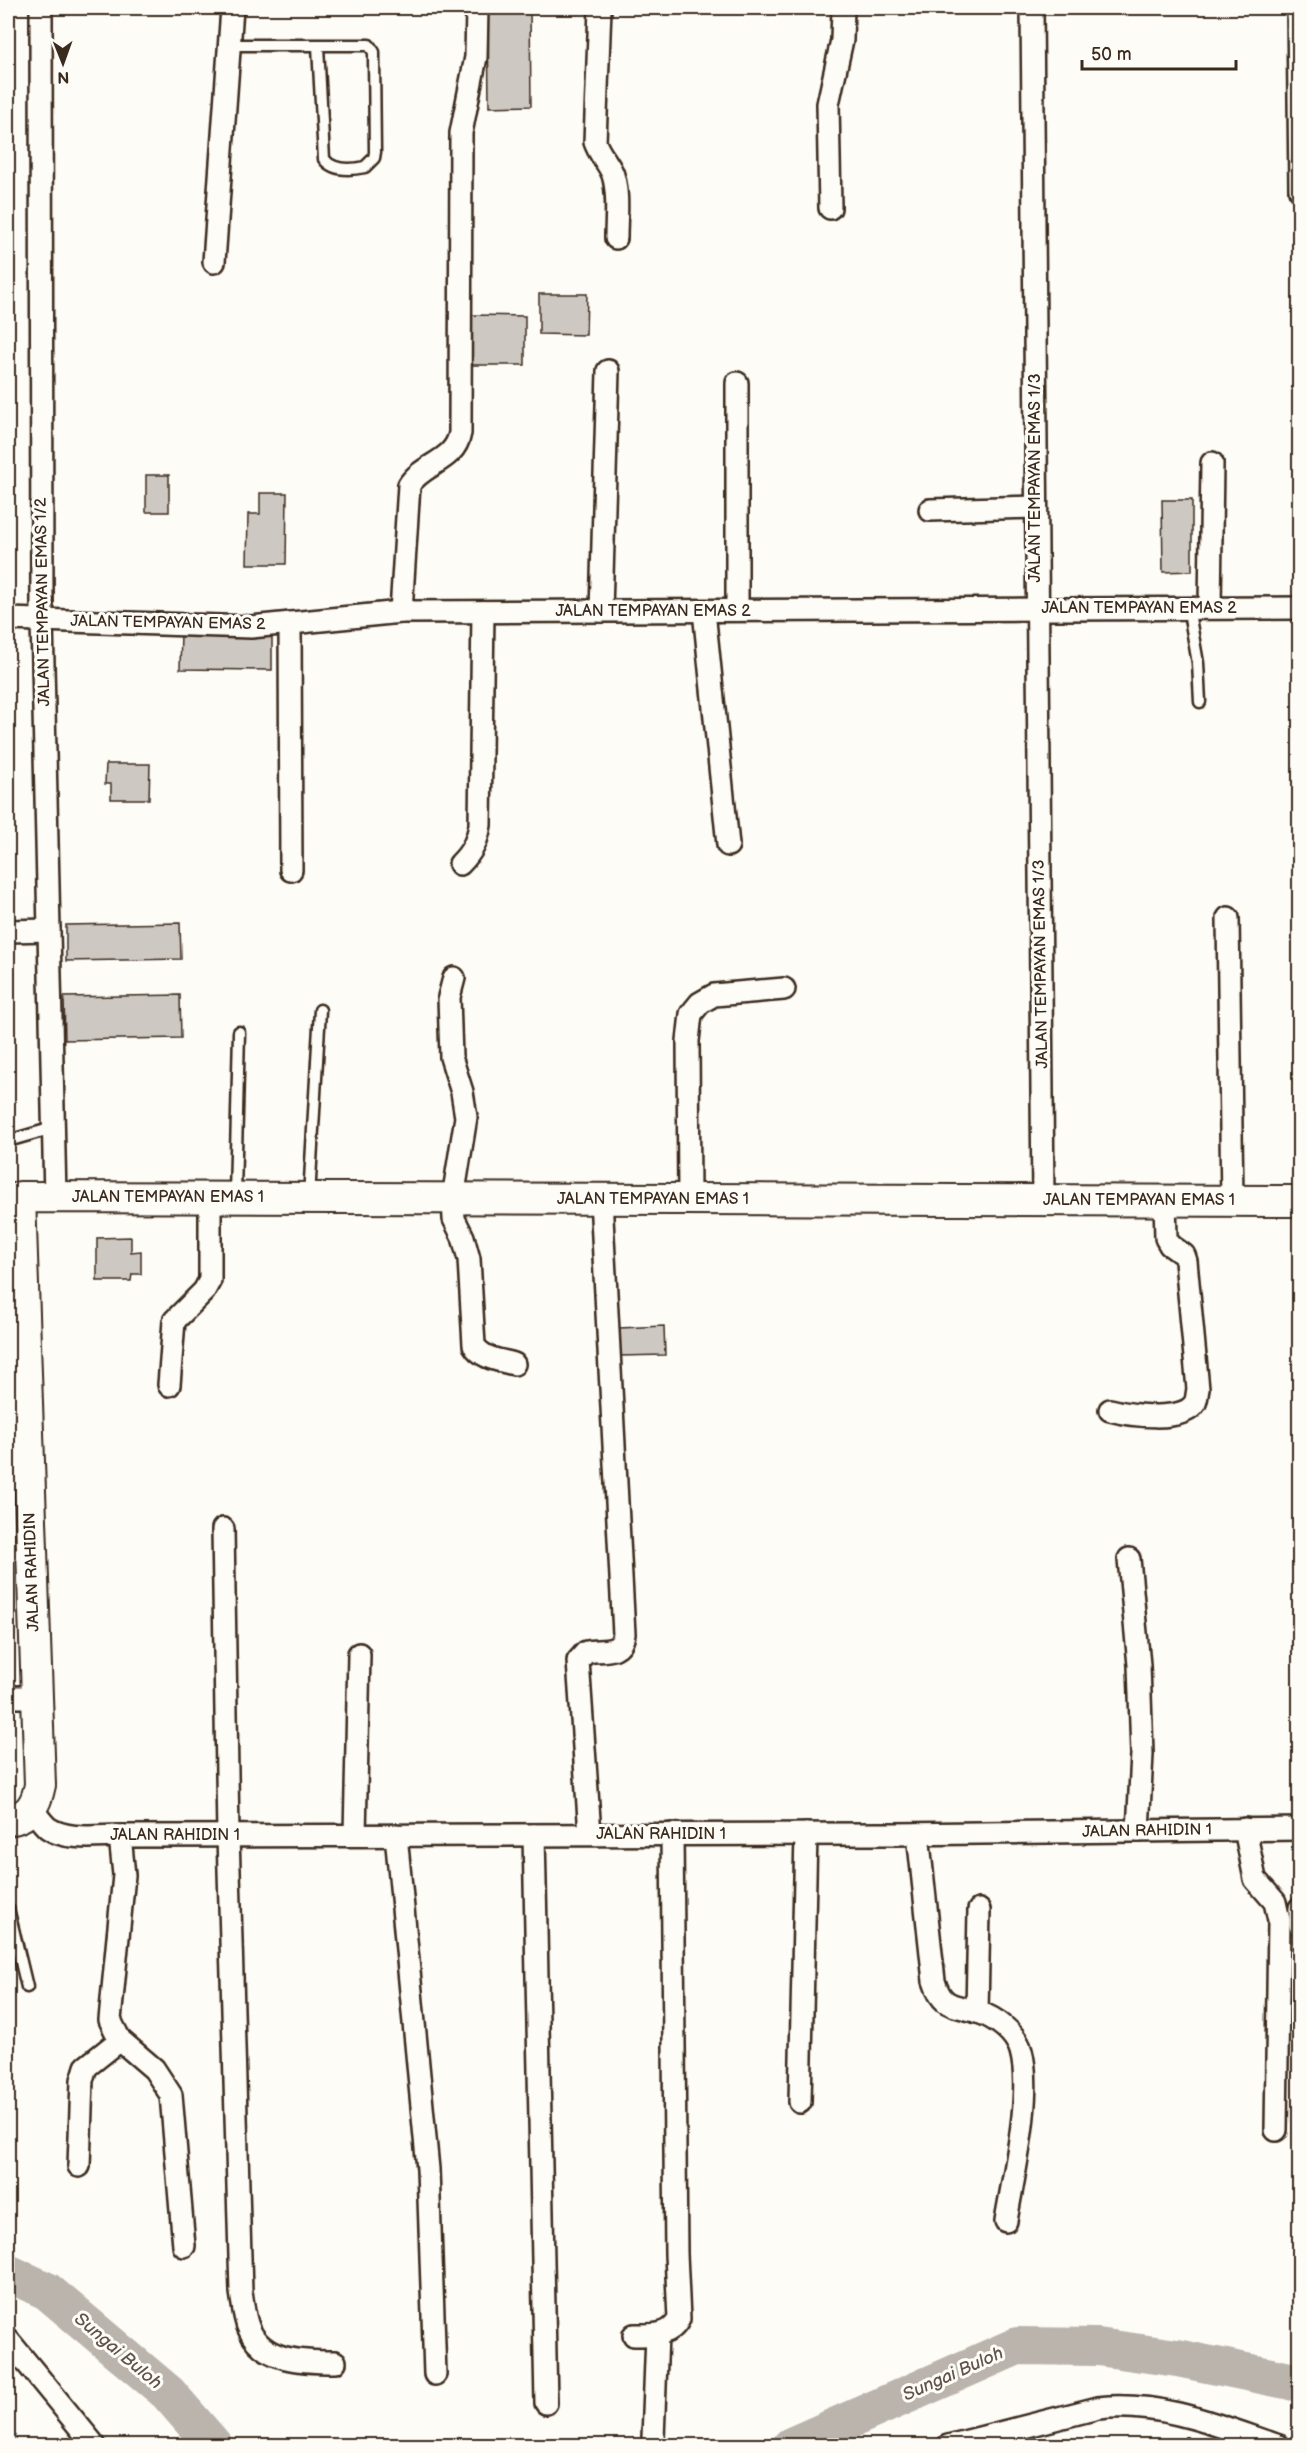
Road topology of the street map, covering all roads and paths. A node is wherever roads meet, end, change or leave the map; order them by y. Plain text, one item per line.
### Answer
1 (41, 8) edge
2 (232, 8) edge
3 (477, 8) edge
4 (600, 8) edge
5 (843, 8) edge
6 (1032, 8) edge
7 (1298, 8) edge
8 (231, 45) junction
9 (318, 46) junction
10 (1299, 190) edge
11 (830, 208) dead end
12 (616, 238) dead end
13 (214, 262) dead end
14 (608, 371) dead end
15 (737, 383) dead end
16 (1212, 463) dead end
17 (1036, 507) junction
18 (930, 510) dead end
19 (1188, 608) junction
20 (1210, 608) junction
21 (1299, 608) edge
22 (1036, 609) junction
23 (737, 610) junction
24 (601, 611) junction
25 (704, 611) junction
26 (400, 612) junction
27 (483, 612) junction
28 (8, 619) edge
29 (42, 620) junction
30 (290, 623) junction
31 (1200, 702) dead end
32 (728, 845) dead end
33 (460, 864) dead end
34 (291, 870) dead end
35 (1228, 918) dead end
36 (48, 930) junction
37 (8, 931) edge
38 (454, 978) dead end
39 (784, 989) dead end
40 (320, 1010) dead end
41 (239, 1032) dead end
42 (53, 1128) junction
43 (8, 1141) edge
44 (14, 1197) edge
45 (55, 1197) junction
46 (222, 1198) junction
47 (309, 1198) junction
48 (453, 1198) junction
49 (601, 1199) junction
50 (689, 1199) junction
51 (1043, 1200) junction
52 (1165, 1200) junction
53 (1232, 1201) junction
54 (1299, 1201) edge
55 (514, 1364) dead end
56 (169, 1385) dead end
57 (1110, 1410) dead end
58 (223, 1529) dead end
59 (19, 1555) edge
60 (1129, 1559) dead end
61 (359, 1654) dead end
62 (8, 1697) edge
63 (37, 1697) junction
64 (20, 1815) edge
65 (1299, 1828) edge
66 (1245, 1829) junction
67 (1138, 1831) junction
68 (590, 1834) junction
69 (672, 1834) junction
70 (806, 1834) junction
71 (918, 1834) junction
72 (228, 1835) junction
73 (355, 1835) junction
74 (396, 1835) junction
75 (534, 1835) junction
76 (120, 1836) junction
77 (8, 1908) edge
78 (1299, 1908) edge
79 (979, 1910) dead end
80 (1299, 1925) edge
81 (27, 1987) dead end
82 (977, 2012) junction
83 (120, 2040) junction
84 (800, 2102) dead end
85 (1275, 2130) dead end
86 (79, 2166) dead end
87 (1006, 2221) dead end
88 (184, 2246) dead end
89 (657, 2335) junction
90 (634, 2336) dead end
91 (8, 2340) edge
92 (334, 2362) dead end
93 (435, 2374) dead end
94 (546, 2403) dead end
95 (653, 2438) dead end
96 (95, 2445) edge
97 (948, 2445) edge
98 (1279, 2445) edge

1 - 29 street, JALAN TEMPAYAN EMAS 1/2
2 - 8 street
3 - 26 street
4 - 12 street
5 - 11 street
6 - 17 street, JALAN TEMPAYAN EMAS 1/3
7 - 10 street
8 - 9 lane
8 - 13 street
9 - 9 lane
14 - 24 street
15 - 23 street
16 - 20 street
17 - 18 street
17 - 22 street, JALAN TEMPAYAN EMAS 1/3
19 - 20 street, JALAN TEMPAYAN EMAS 2
19 - 22 street, JALAN TEMPAYAN EMAS 2
19 - 31 lane
20 - 21 street, JALAN TEMPAYAN EMAS 2
22 - 23 street, JALAN TEMPAYAN EMAS 2
22 - 51 street, JALAN TEMPAYAN EMAS 1/3
23 - 25 street, JALAN TEMPAYAN EMAS 2
24 - 25 street, JALAN TEMPAYAN EMAS 2
24 - 27 street, JALAN TEMPAYAN EMAS 2
25 - 32 street
26 - 27 street, JALAN TEMPAYAN EMAS 2
26 - 30 street, JALAN TEMPAYAN EMAS 2
27 - 33 street
28 - 29 street, JALAN TEMPAYAN EMAS 2
29 - 30 street, JALAN TEMPAYAN EMAS 2
29 - 36 street, JALAN TEMPAYAN EMAS 1/2
30 - 34 street
35 - 53 street
36 - 37 street
36 - 42 street, JALAN TEMPAYAN EMAS 1/2
38 - 48 street
39 - 50 street
40 - 47 lane
41 - 46 lane
42 - 43 lane
42 - 45 street, JALAN TEMPAYAN EMAS 1/2
44 - 45 street, JALAN TEMPAYAN EMAS 1
44 - 59 street, JALAN RAHIDIN
45 - 46 street, JALAN TEMPAYAN EMAS 1
46 - 47 street, JALAN TEMPAYAN EMAS 1
46 - 56 street
47 - 48 street, JALAN TEMPAYAN EMAS 1
48 - 49 street, JALAN TEMPAYAN EMAS 1
48 - 55 street
49 - 50 street, JALAN TEMPAYAN EMAS 1
49 - 68 street
50 - 51 street, JALAN TEMPAYAN EMAS 1
51 - 52 street, JALAN TEMPAYAN EMAS 1
52 - 53 street, JALAN TEMPAYAN EMAS 1
52 - 57 street
53 - 54 street, JALAN TEMPAYAN EMAS 1
58 - 72 street
59 - 63 street, JALAN RAHIDIN
60 - 67 street
61 - 73 street
62 - 63 street
63 - 64 street, JALAN RAHIDIN
64 - 76 street, JALAN RAHIDIN 1
65 - 66 street, JALAN RAHIDIN 1
66 - 67 street, JALAN RAHIDIN 1
66 - 85 street
67 - 71 street, JALAN RAHIDIN 1
68 - 69 street, JALAN RAHIDIN 1
68 - 75 street, JALAN RAHIDIN 1
69 - 70 street, JALAN RAHIDIN 1
69 - 89 street
70 - 71 street, JALAN RAHIDIN 1
70 - 84 street
71 - 82 street
72 - 73 street, JALAN RAHIDIN 1
72 - 76 street, JALAN RAHIDIN 1
72 - 92 street
73 - 74 street, JALAN RAHIDIN 1
74 - 75 street, JALAN RAHIDIN 1
74 - 93 street
75 - 94 street
76 - 83 street
77 - 81 lane
78 - 80 street
79 - 82 street
82 - 87 street
83 - 86 street
83 - 88 street
89 - 90 street
89 - 95 street
91 - 96 street
97 - 98 street

